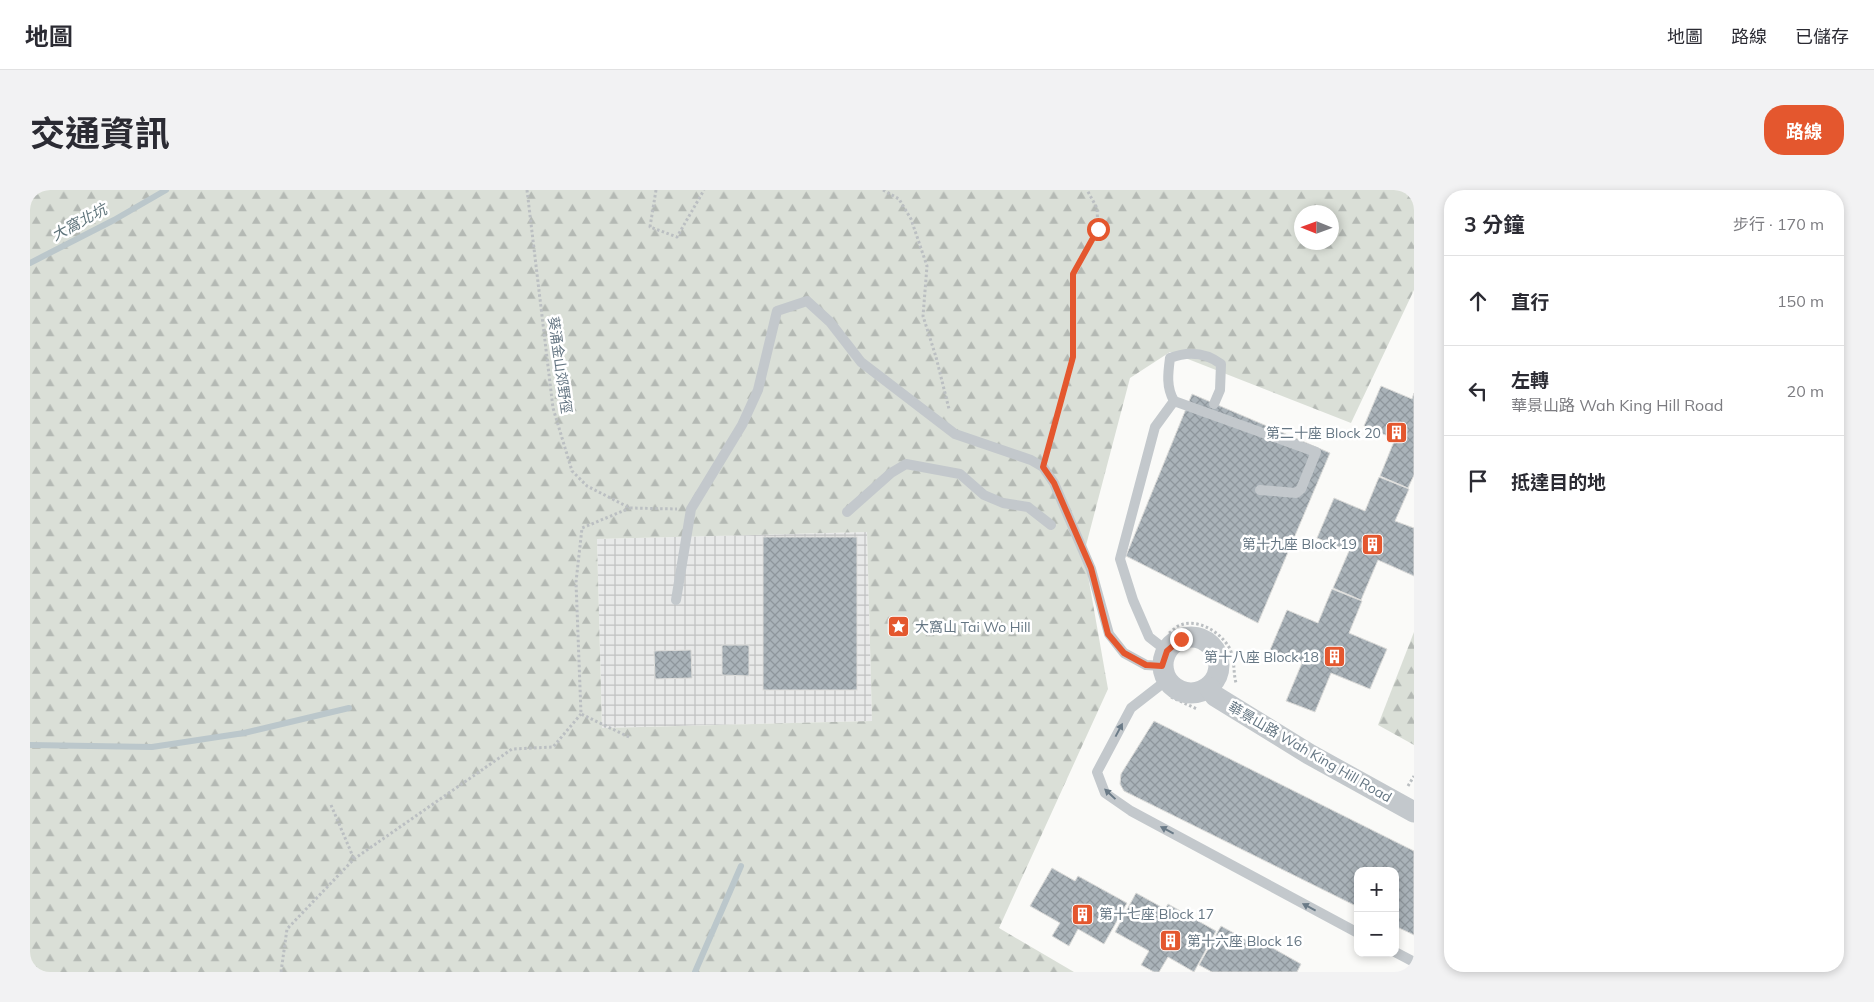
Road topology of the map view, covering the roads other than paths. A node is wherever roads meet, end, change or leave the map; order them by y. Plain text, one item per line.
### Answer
1 (1174, 401) junction
2 (1214, 404) dead end
3 (1260, 490) dead end
4 (847, 512) dead end
5 (1051, 525) dead end
6 (676, 600) dead end
7 (1165, 666) junction
8 (1209, 687) junction
9 (1414, 812) edge
10 (1354, 931) edge
11 (1399, 954) edge
12 (1414, 962) edge

1 - 2 lane
1 - 3 lane
1 - 7 lane
4 - 5 lane
6 - 7 lane
7 - 8 street
7 - 8 street
10 -> 7 lane
8 - 9 street, 華景山路 Wah King Hill Road
11 - 12 lane

